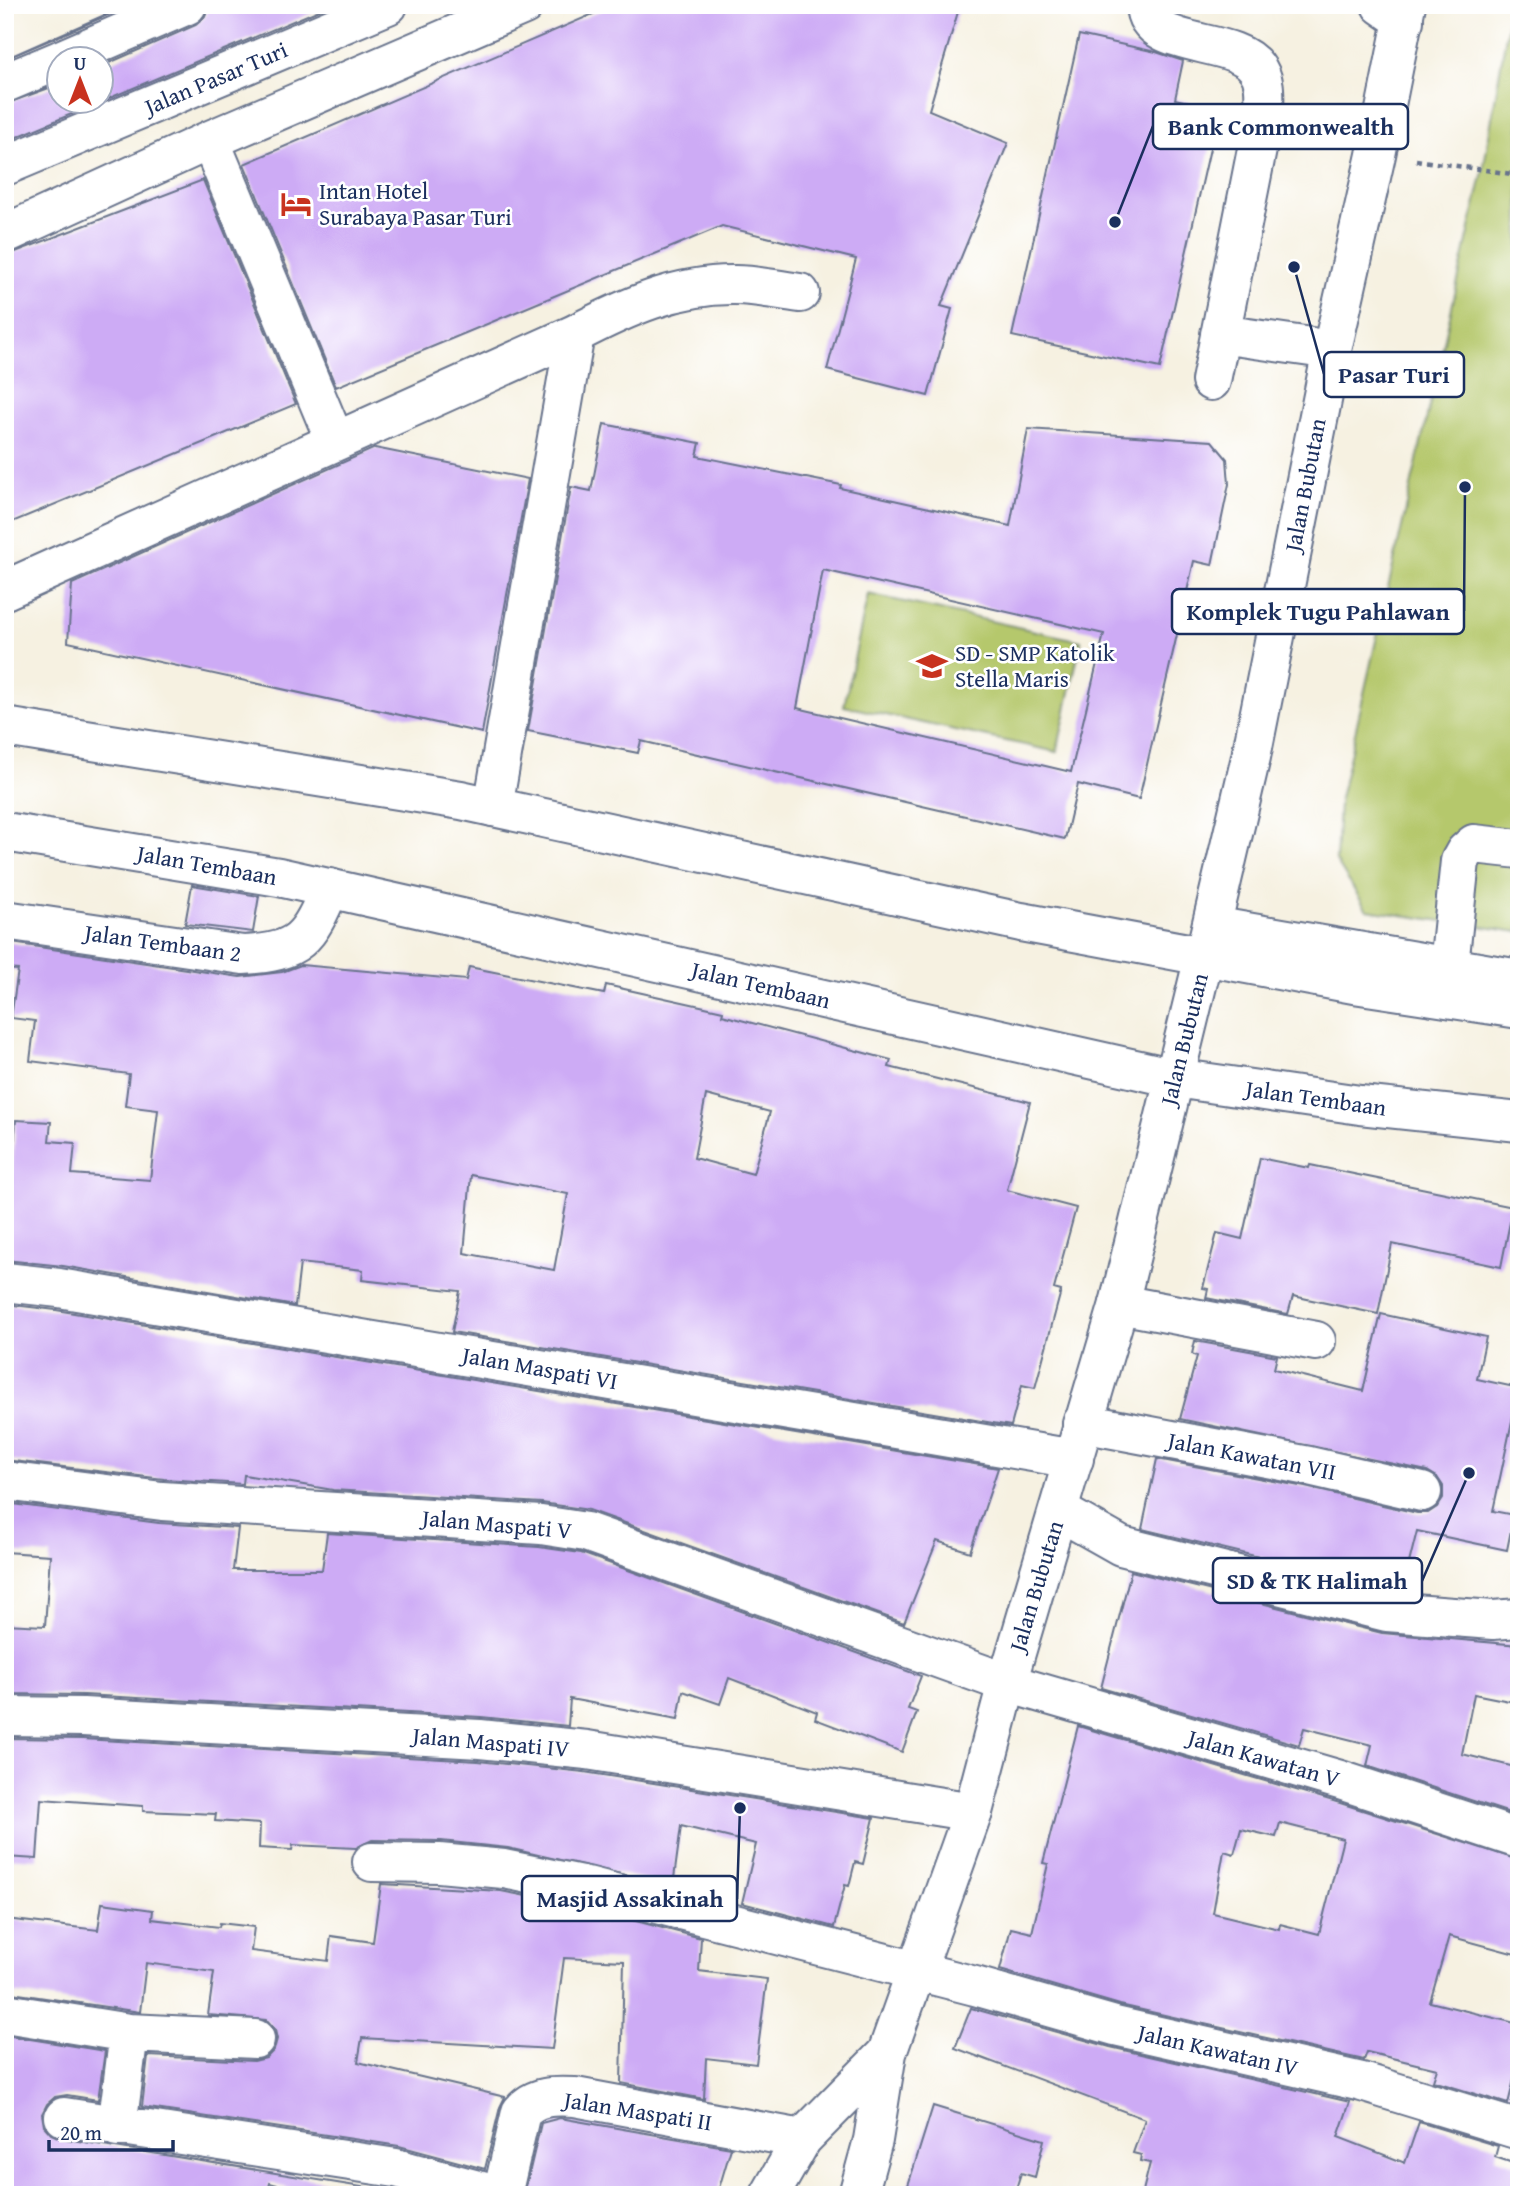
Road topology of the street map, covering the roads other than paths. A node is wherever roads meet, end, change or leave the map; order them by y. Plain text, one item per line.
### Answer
1 (187, 5) edge
2 (388, 5) edge
3 (524, 5) edge
4 (1145, 5) edge
5 (1397, 10) edge
6 (92, 46) edge
7 (46, 66) edge
8 (206, 82) junction
9 (5, 83) edge
10 (169, 98) junction
11 (97, 127) junction
12 (210, 140) junction
13 (5, 143) edge
14 (5, 166) edge
15 (5, 234) edge
16 (800, 293) dead end
17 (575, 334) junction
18 (1220, 334) junction
19 (1332, 350) junction
20 (1211, 381) dead end
21 (335, 441) junction
22 (5, 590) edge
23 (5, 726) edge
24 (493, 807) junction
25 (5, 832) edge
26 (1519, 849) edge
27 (330, 888) junction
28 (5, 920) edge
29 (1208, 942) junction
30 (1519, 978) edge
31 (1448, 984) junction
32 (1519, 1009) edge
33 (1175, 1078) junction
34 (1519, 1122) edge
35 (5, 1282) edge
36 (1119, 1304) junction
37 (1316, 1341) dead end
38 (1082, 1423) junction
39 (1074, 1459) junction
40 (5, 1481) edge
41 (1422, 1492) dead end
42 (1059, 1511) junction
43 (1519, 1618) edge
44 (1007, 1683) junction
45 (5, 1716) edge
46 (973, 1812) junction
47 (1519, 1839) edge
48 (372, 1862) dead end
49 (916, 1972) junction
50 (5, 2013) edge
51 (129, 2033) junction
52 (255, 2039) dead end
53 (887, 2053) junction
54 (64, 2117) dead end
55 (117, 2127) junction
56 (1519, 2130) edge
57 (802, 2139) junction
58 (497, 2195) edge
59 (502, 2195) edge
60 (770, 2195) edge
61 (858, 2195) edge

1 - 6 street
2 - 8 street, Jalan Pasar Turi
3 - 12 street
4 - 18 street
5 - 19 street, Jalan Bubutan
7 - 9 street
8 - 10 street, Jalan Pasar Turi
8 - 12 street
10 - 11 street, Jalan Pasar Turi
10 - 12 street
11 - 13 street
11 - 14 street, Jalan Pasar Turi
12 - 15 street
12 - 21 street
16 - 17 street
17 - 21 street
17 - 24 street
18 - 19 street
18 - 20 street
19 - 29 street, Jalan Bubutan
21 - 22 street
23 - 24 street
24 - 29 street
25 - 27 street, Jalan Tembaan
26 - 31 street
27 - 28 street, Jalan Tembaan 2
27 - 33 street, Jalan Tembaan
29 - 31 street
29 - 33 street, Jalan Bubutan
30 - 31 street
31 - 32 street
33 - 34 street, Jalan Tembaan
33 - 36 street, Jalan Bubutan
35 - 39 street, Jalan Maspati VI
36 - 37 street
36 - 38 street, Jalan Bubutan
38 - 39 street, Jalan Bubutan
38 - 41 street, Jalan Kawatan VII
39 - 42 street, Jalan Bubutan
40 - 44 street, Jalan Maspati V
42 - 43 street
42 - 44 street, Jalan Bubutan
44 - 46 street, Jalan Bubutan
44 - 47 street, Jalan Kawatan V
45 - 46 street, Jalan Maspati IV
46 - 49 street, Jalan Bubutan
48 - 49 street, Jalan Kawatan IV
49 - 53 street, Jalan Bubutan
49 - 56 street, Jalan Kawatan IV
50 - 51 street
51 - 52 street
51 - 55 street
53 - 57 street, Jalan Bubutan
53 - 61 street, Jalan Bubutan
54 - 55 street
55 - 58 street
57 - 59 street, Jalan Maspati II
57 - 60 street, Jalan Bubutan

